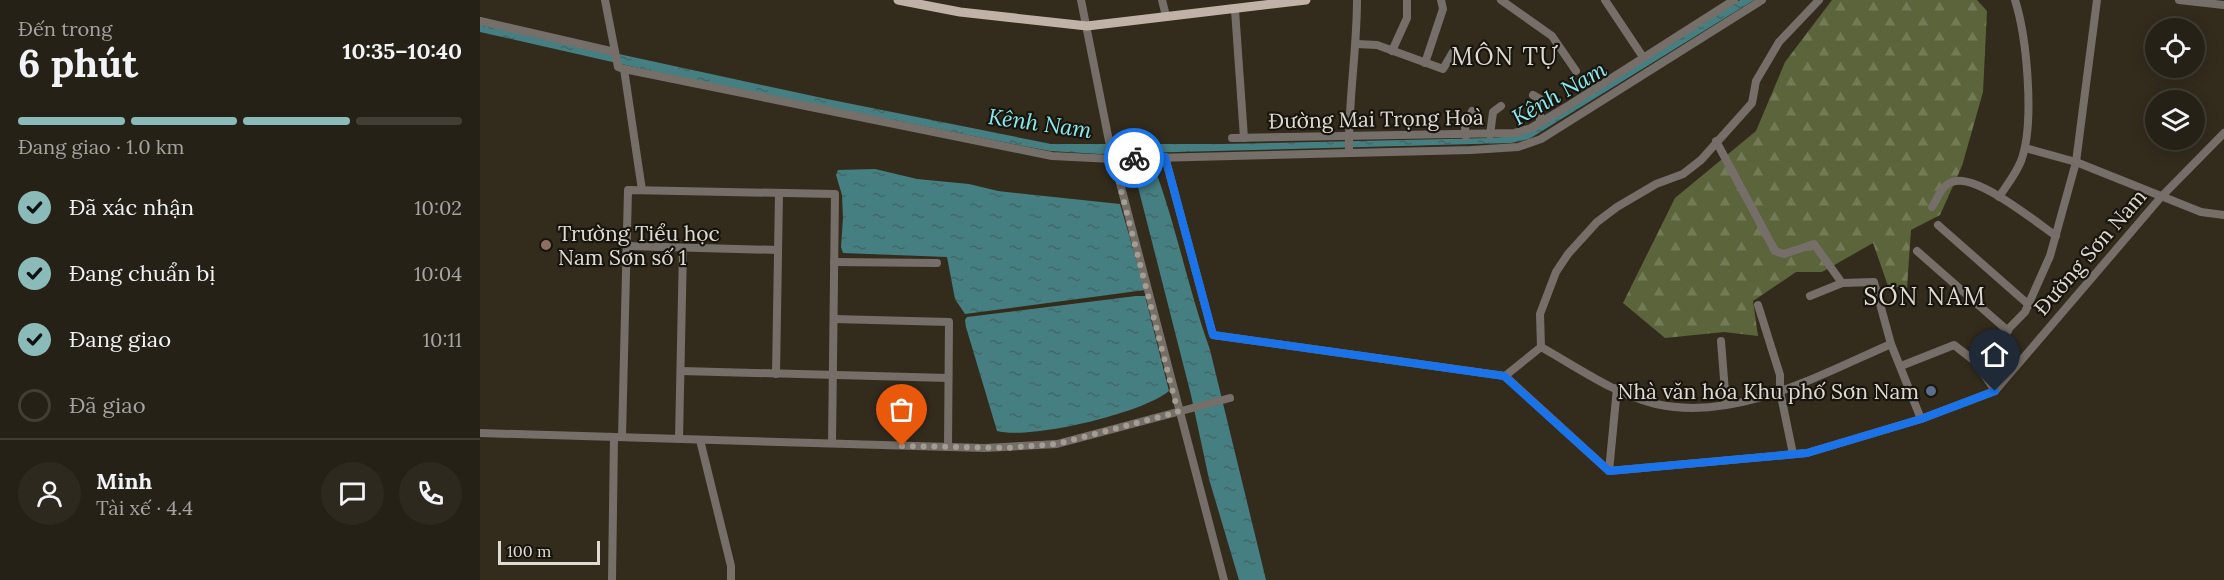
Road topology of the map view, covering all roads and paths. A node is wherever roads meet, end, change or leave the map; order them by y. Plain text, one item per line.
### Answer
1 (605, 0) edge
2 (903, 0) edge
3 (1081, 0) edge
4 (1162, 0) edge
5 (1306, 0) edge
6 (1357, 0) edge
7 (1407, 0) edge
8 (1442, 0) edge
9 (1501, 0) edge
10 (1605, 0) edge
11 (1734, 0) edge
12 (1762, 0) edge
13 (1819, 0) edge
14 (2015, 0) edge
15 (2097, 0) edge
16 (2179, 0) edge
17 (2224, 5) edge
18 (1236, 10) junction
19 (1166, 16) junction
20 (480, 21) edge
21 (1087, 26) junction
22 (1357, 44) junction
23 (1454, 50) dead end
24 (1392, 51) junction
25 (615, 52) junction
26 (1643, 57) junction
27 (1425, 63) junction
28 (621, 68) junction
29 (1576, 71) dead end
30 (1533, 94) dead end
31 (1501, 106) dead end
32 (1472, 111) dead end
33 (1540, 122) junction
34 (2224, 134) edge
35 (1490, 135) junction
36 (1466, 136) junction
37 (1232, 138) dead end
38 (1244, 138) junction
39 (1348, 138) junction
40 (1716, 141) junction
41 (2025, 148) junction
42 (1349, 153) junction
43 (1165, 157) junction
44 (1113, 159) junction
45 (2076, 162) junction
46 (642, 190) junction
47 (779, 193) junction
48 (1999, 197) junction
49 (2161, 197) junction
50 (1932, 207) dead end
51 (2224, 215) edge
52 (1938, 225) dead end
53 (2056, 236) junction
54 (627, 246) junction
55 (683, 248) junction
56 (778, 250) junction
57 (1917, 251) dead end
58 (834, 262) junction
59 (937, 262) dead end
60 (1842, 283) junction
61 (1810, 296) dead end
62 (1758, 305) dead end
63 (2029, 305) junction
64 (834, 319) junction
65 (2008, 331) junction
66 (1721, 341) dead end
67 (1891, 344) junction
68 (1541, 347) junction
69 (1976, 362) junction
70 (1901, 366) junction
71 (681, 371) junction
72 (776, 374) junction
73 (833, 375) junction
74 (1504, 376) junction
75 (948, 378) junction
76 (1617, 388) junction
77 (1780, 391) junction
78 (1995, 391) junction
79 (1230, 398) dead end
80 (1726, 404) junction
81 (1180, 411) junction
82 (1921, 419) junction
83 (480, 433) edge
84 (618, 437) junction
85 (680, 440) junction
86 (700, 440) junction
87 (832, 443) junction
88 (948, 447) junction
89 (1792, 454) junction
90 (1609, 471) junction
91 (612, 580) edge
92 (731, 580) edge
93 (1224, 580) edge

1 - 25 street
2 - 21 main road
3 - 21 street
4 - 19 street
5 - 18 main road
6 - 22 street
7 - 24 street
8 - 27 street
9 - 29 street
10 - 26 street
11 - 26 street, Đường Mai Trọng Hoà
12 - 42 street
13 - 40 street
14 - 41 street
15 - 45 street
16 - 17 street
18 - 19 main road
18 - 38 street
19 - 21 main road
20 - 25 street
21 - 44 street
22 - 24 street
22 - 39 street
23 - 27 street
24 - 27 street
25 - 28 street
26 - 33 street, Đường Mai Trọng Hoà
28 - 44 street
28 - 46 street
30 - 33 street
31 - 35 street
32 - 36 street
33 - 35 street, Đường Mai Trọng Hoà
34 - 49 street, Đường Sơn Nam
35 - 36 street, Đường Mai Trọng Hoà
36 - 39 street, Đường Mai Trọng Hoà
37 - 38 street, Đường Mai Trọng Hoà
38 - 39 street, Đường Mai Trọng Hoà
39 - 42 street
40 - 60 street
40 - 68 street
41 - 45 street
41 - 48 street
42 - 43 street
43 - 44 street
43 - 74 street
44 - 81 street
45 - 49 street
45 - 53 street
46 - 47 street
46 - 54 street
47 - 56 street
47 - 58 street
48 - 50 street
48 - 53 street
49 - 51 street
49 - 78 street, Đường Sơn Nam
52 - 63 street
53 - 63 street
54 - 55 street
54 - 84 street
55 - 56 street
55 - 71 street
56 - 72 street
57 - 65 street
58 - 59 street
58 - 64 street
60 - 61 street
60 - 67 street
62 - 77 street
63 - 65 street
64 - 73 street
64 - 75 street
65 - 69 street
66 - 80 street
67 - 70 street
67 - 77 street
68 - 74 street
68 - 76 street
69 - 70 street
69 - 78 street
70 - 82 street
71 - 72 street
71 - 85 street
72 - 73 street
73 - 75 street
73 - 87 street
74 - 90 street
75 - 88 street
76 - 80 street
76 - 90 street
77 - 80 street
77 - 89 street
78 - 82 street, Đường Sơn Nam
79 - 81 street
81 - 88 street
81 - 93 street
82 - 89 street, Đường Sơn Nam
83 - 84 street
84 - 85 street
84 - 91 street
85 - 86 street
86 - 87 street
86 - 92 street
87 - 88 street
89 - 90 street, Đường Sơn Nam

